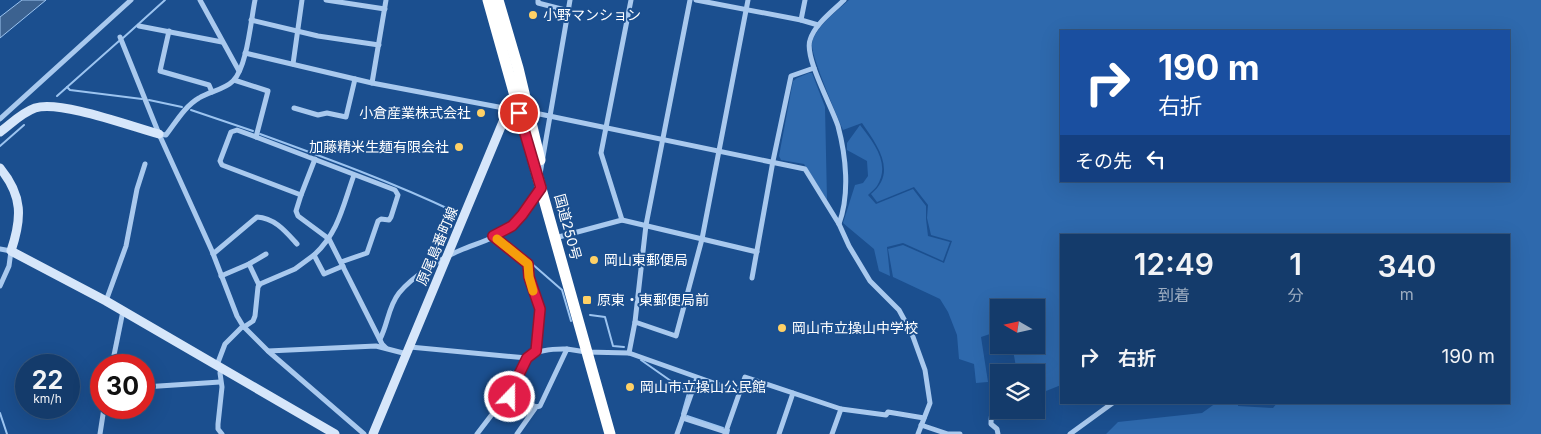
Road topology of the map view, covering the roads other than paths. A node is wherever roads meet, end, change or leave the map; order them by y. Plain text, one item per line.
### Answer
1 (131, 0) edge
2 (200, 0) edge
3 (255, 0) edge
4 (302, 0) edge
5 (326, 0) edge
6 (330, 0) edge
7 (386, 0) edge
8 (488, 0) edge
9 (498, 0) edge
10 (538, 0) edge
11 (570, 0) edge
12 (631, 0) edge
13 (690, 0) edge
14 (696, 0) edge
15 (748, 0) edge
16 (805, 0) edge
17 (844, 0) edge
18 (358, 2) edge
19 (385, 9) junction
20 (746, 10) junction
21 (569, 11) junction
22 (251, 20) junction
23 (801, 20) junction
24 (818, 25) junction
25 (138, 26) dead end
26 (169, 31) junction
27 (298, 31) junction
28 (120, 39) dead end
29 (222, 42) junction
30 (379, 45) junction
31 (246, 53) junction
32 (293, 64) junction
33 (518, 68) junction
34 (814, 68) junction
35 (239, 72) junction
36 (355, 79) junction
37 (234, 80) junction
38 (372, 83) junction
39 (212, 92) junction
40 (515, 94) junction
41 (294, 108) dead end
42 (515, 113) junction
43 (551, 117) junction
44 (0, 119) edge
45 (606, 128) junction
46 (0, 132) edge
47 (159, 134) junction
48 (256, 137) junction
49 (663, 138) junction
50 (719, 150) junction
51 (315, 159) junction
52 (773, 161) junction
53 (145, 164) dead end
54 (542, 167) junction
55 (0, 168) edge
56 (354, 175) junction
57 (540, 184) junction
58 (302, 195) junction
59 (622, 220) junction
60 (839, 224) junction
61 (646, 225) junction
62 (495, 236) junction
63 (558, 237) junction
64 (329, 239) junction
65 (702, 239) junction
66 (297, 244) dead end
67 (0, 249) edge
68 (11, 251) junction
69 (757, 252) junction
70 (213, 254) junction
71 (266, 254) dead end
72 (314, 255) junction
73 (447, 257) junction
74 (249, 264) junction
75 (342, 264) junction
76 (221, 276) junction
77 (752, 278) dead end
78 (0, 286) edge
79 (259, 286) junction
80 (106, 300) junction
81 (123, 311) junction
82 (634, 322) junction
83 (243, 327) junction
84 (380, 339) junction
85 (386, 348) junction
86 (567, 349) junction
87 (408, 350) junction
88 (268, 351) junction
89 (536, 351) junction
90 (589, 352) junction
91 (629, 352) junction
92 (114, 354) edge
93 (527, 358) junction
94 (219, 366) junction
95 (697, 378) junction
96 (220, 382) junction
97 (155, 386) edge
98 (739, 392) junction
99 (793, 393) junction
100 (510, 397) junction
101 (1111, 404) edge
102 (536, 408) junction
103 (841, 409) junction
104 (683, 418) junction
105 (924, 418) junction
106 (102, 419) edge
107 (992, 419) edge
108 (921, 425) junction
109 (1079, 428) junction
110 (725, 433) edge
111 (100, 434) edge
112 (222, 434) edge
113 (335, 434) edge
114 (364, 434) edge
115 (373, 434) edge
116 (476, 434) edge
117 (517, 434) edge
118 (610, 434) edge
119 (617, 434) edge
120 (678, 434) edge
121 (779, 434) edge
122 (832, 434) edge
123 (918, 434) edge
124 (960, 434) edge
125 (998, 434) edge
126 (1070, 434) edge
127 (1080, 434) edge

1 - 44 street
2 - 29 street
3 - 22 street
4 - 27 street
5 - 6 street
6 - 18 street
7 - 19 street
8 - 40 highway, 国道250号
9 - 33 highway, 国道250号
10 - 21 street
11 - 21 street
12 - 45 street
13 - 49 street
14 - 20 street
15 - 20 street
16 - 23 street
17 - 24 street
18 - 19 street
19 - 30 street
20 - 23 street
20 - 50 street
21 - 43 street
22 - 27 street
22 - 31 street
23 - 24 street
24 - 34 street
25 - 26 street
26 - 29 street
26 - 39 street
27 - 30 street
27 - 32 street
28 - 47 street
29 - 35 street
30 - 38 street
31 - 32 street
31 - 35 street
32 - 36 street
33 - 40 street
33 - 42 highway, 国道250号
34 - 52 street
34 - 60 street
35 - 37 street
36 - 38 street
36 - 41 street
37 - 39 street
37 - 48 street
38 - 42 street
39 - 47 street
40 - 42 highway, 国道250号
42 - 43 street
42 - 54 highway, 国道250号
42 - 57 highway, 国道250号
42 - 73 street, 原尾島番町線
43 - 45 street
43 - 54 street
45 - 49 street
45 - 59 street
46 - 47 street
47 - 70 street
48 - 51 street
48 - 58 street
49 - 50 street
49 - 61 street
50 - 52 street
50 - 65 street
51 - 56 street
51 - 58 street
52 - 60 street
52 - 69 street
53 - 80 street
54 - 57 street
54 - 63 highway, 国道250号
55 - 68 street
56 - 64 street
56 - 75 street
57 - 62 street
57 - 63 highway, 国道250号
58 - 64 street
59 - 61 street
59 - 63 street
60 - 105 street
61 - 65 street
61 - 82 street
62 - 73 street
62 - 89 street
63 - 90 highway, 国道250号
64 - 72 street
64 - 75 street
65 - 69 street
65 - 82 street
66 - 70 street
67 - 68 street
68 - 78 street
68 - 80 street
69 - 77 street
70 - 76 street
71 - 74 street
72 - 75 street
72 - 79 street
73 - 84 street
73 - 87 street, 原尾島番町線
74 - 76 street
74 - 79 street
75 - 84 street
76 - 83 street
79 - 83 street
80 - 81 street
81 - 92 street
81 - 94 street
82 - 91 street
83 - 88 street
83 - 94 street
84 - 85 street
85 - 87 street
85 - 88 street
86 - 89 street
86 - 90 street
86 - 102 street
87 - 93 street
87 - 115 street, 原尾島番町線
88 - 114 street
89 - 93 street
90 - 91 street
90 - 118 highway, 国道250号
90 - 119 highway, 国道250号
91 - 95 street
93 - 100 street
94 - 96 street
94 - 113 street
95 - 98 street
95 - 104 street
96 - 97 street
96 - 112 street
98 - 99 street
98 - 110 street
99 - 103 street
99 - 121 street
100 - 102 street
100 - 116 street
101 - 109 street
102 - 117 street
103 - 105 street
103 - 122 street
104 - 110 street
104 - 120 street
105 - 108 street
106 - 111 street
107 - 125 street
108 - 123 street
108 - 124 street
109 - 126 street
109 - 127 street

